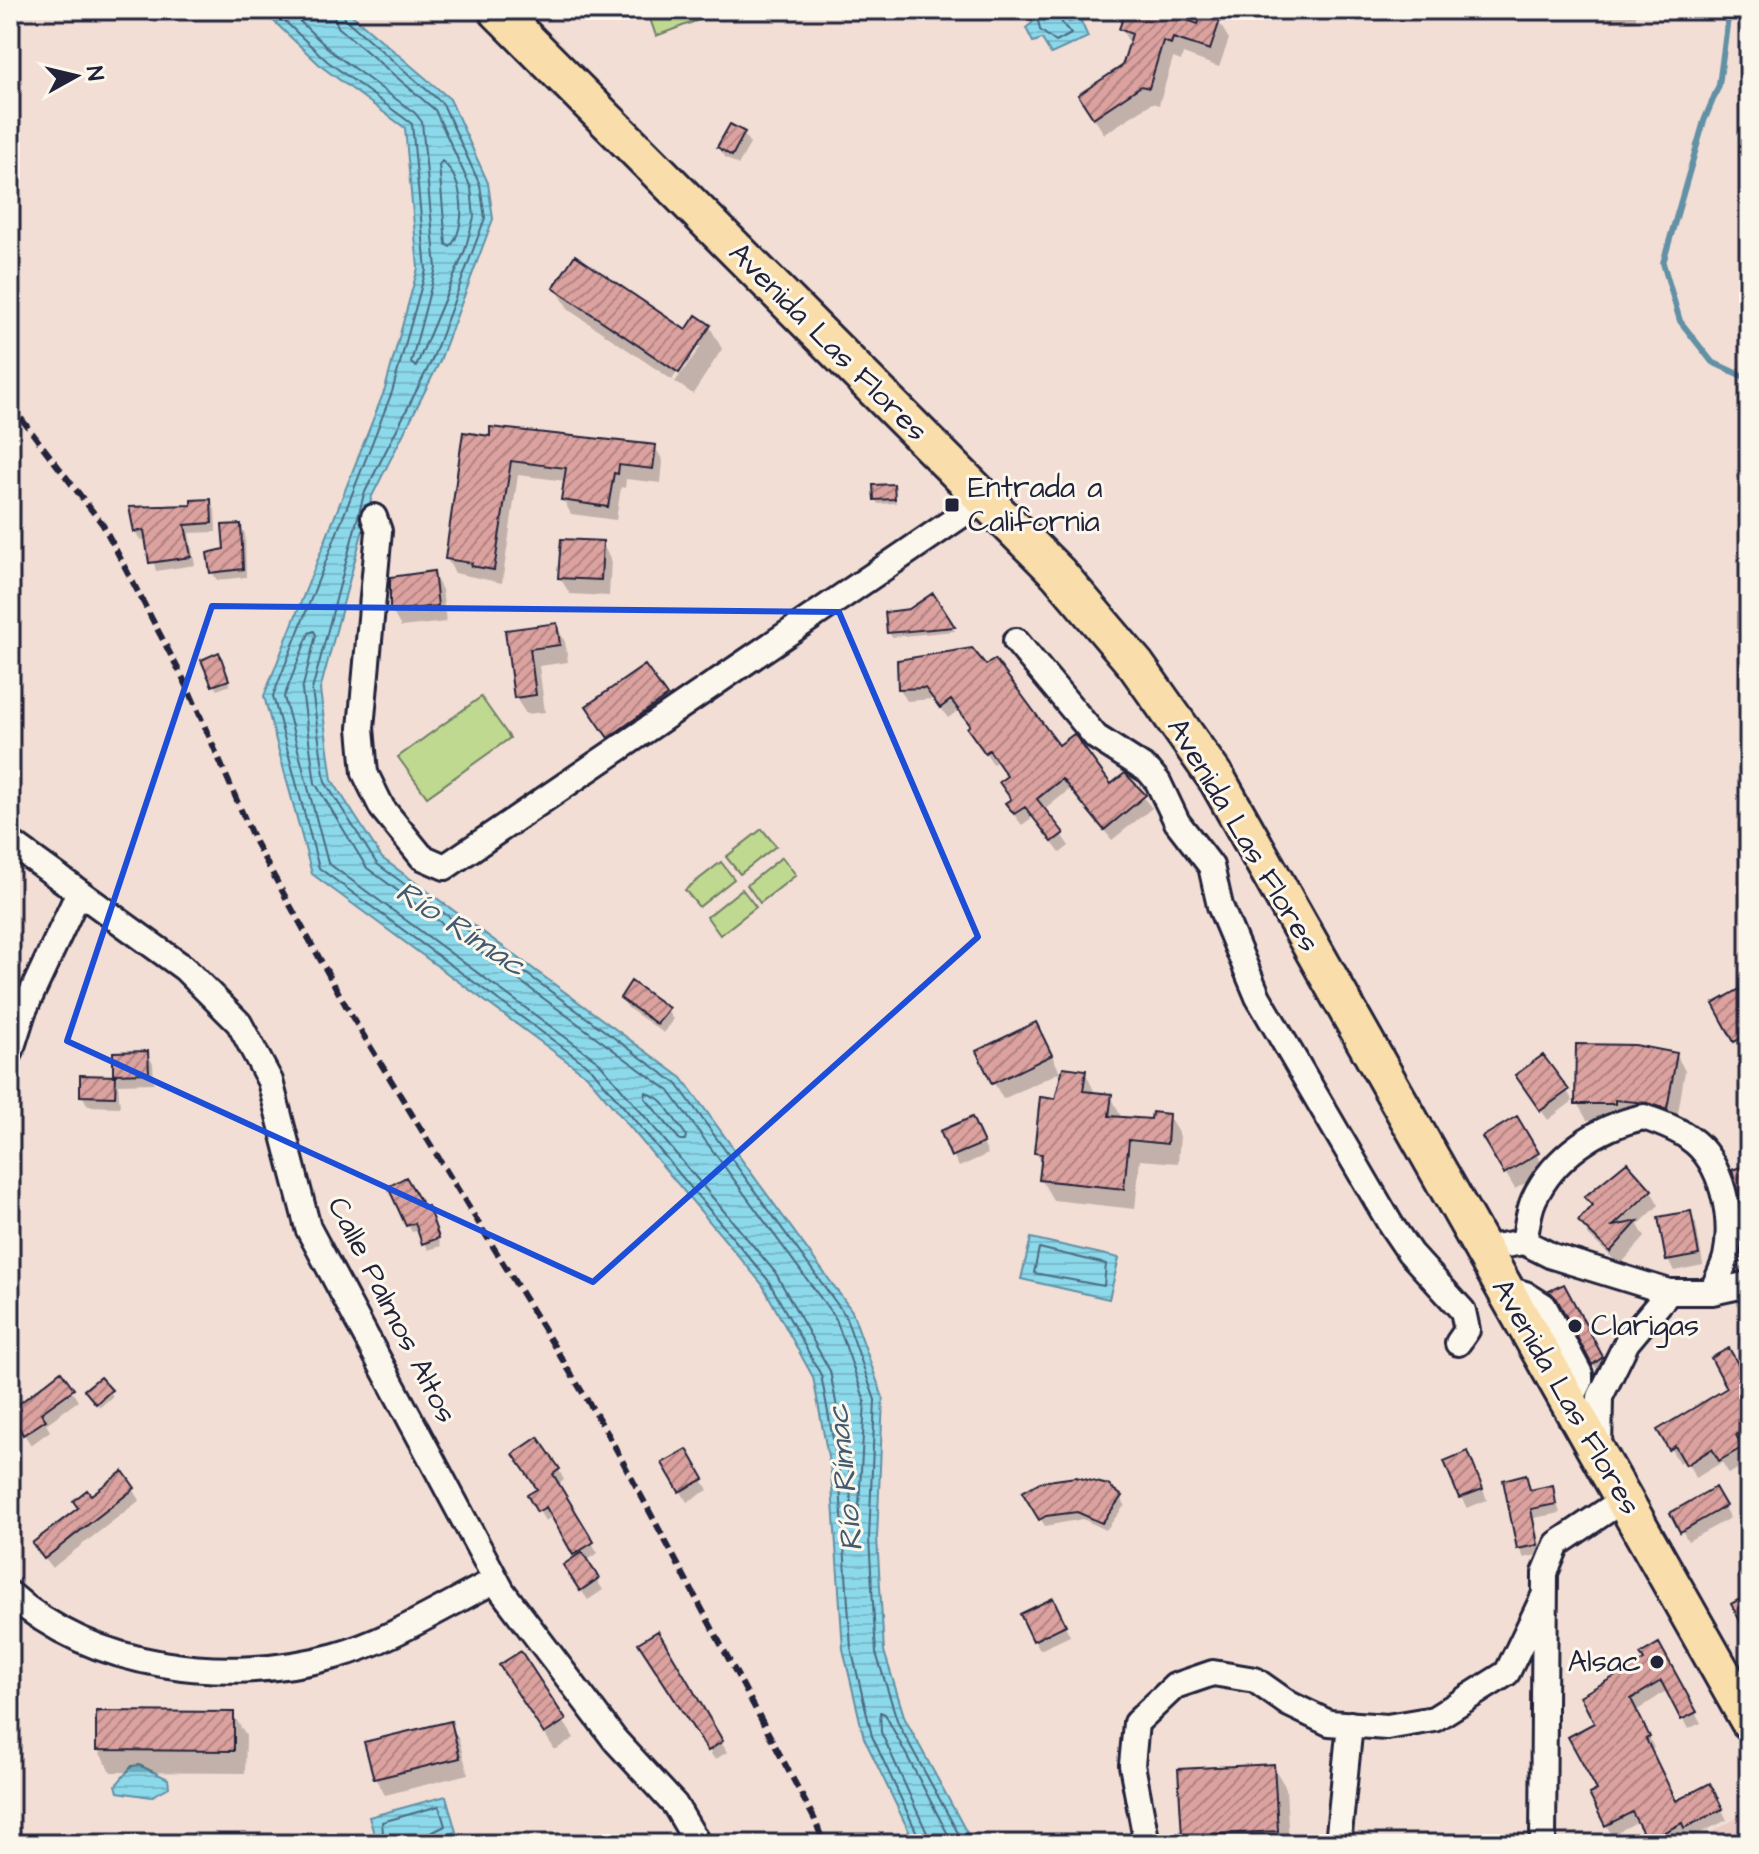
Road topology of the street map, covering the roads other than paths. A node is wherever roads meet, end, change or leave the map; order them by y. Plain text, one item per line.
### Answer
1 (497, 10) edge
2 (985, 499) junction
3 (374, 517) dead end
4 (1016, 641) dead end
5 (10, 842) edge
6 (79, 892) junction
7 (10, 1053) edge
8 (1524, 1242) junction
9 (1482, 1249) junction
10 (1749, 1284) edge
11 (1669, 1292) junction
12 (1712, 1292) junction
13 (1458, 1343) dead end
14 (1599, 1453) junction
15 (1624, 1499) junction
16 (496, 1580) junction
17 (10, 1594) edge
18 (1544, 1596) junction
19 (1744, 1703) edge
20 (1350, 1724) junction
21 (698, 1844) edge
22 (1147, 1844) edge
23 (1338, 1844) edge
24 (1543, 1844) edge

1 - 2 highway, Avenida Las Flores
2 - 3 street
2 - 9 highway, Avenida Las Flores
4 - 13 street
5 - 6 street, Calle Palmos Altos
6 - 7 street
6 - 16 street, Calle Palmos Altos
8 - 9 street
8 - 11 street
8 - 12 street
9 - 14 highway, Avenida Las Flores
10 - 12 street
11 - 12 street
11 - 14 street
14 - 15 highway, Avenida Las Flores
15 - 18 street
15 - 19 highway, Avenida Las Flores
16 - 17 street
16 - 21 street, Calle Palmos Altos
18 - 20 street
18 - 24 street
20 - 22 street
20 - 23 street

